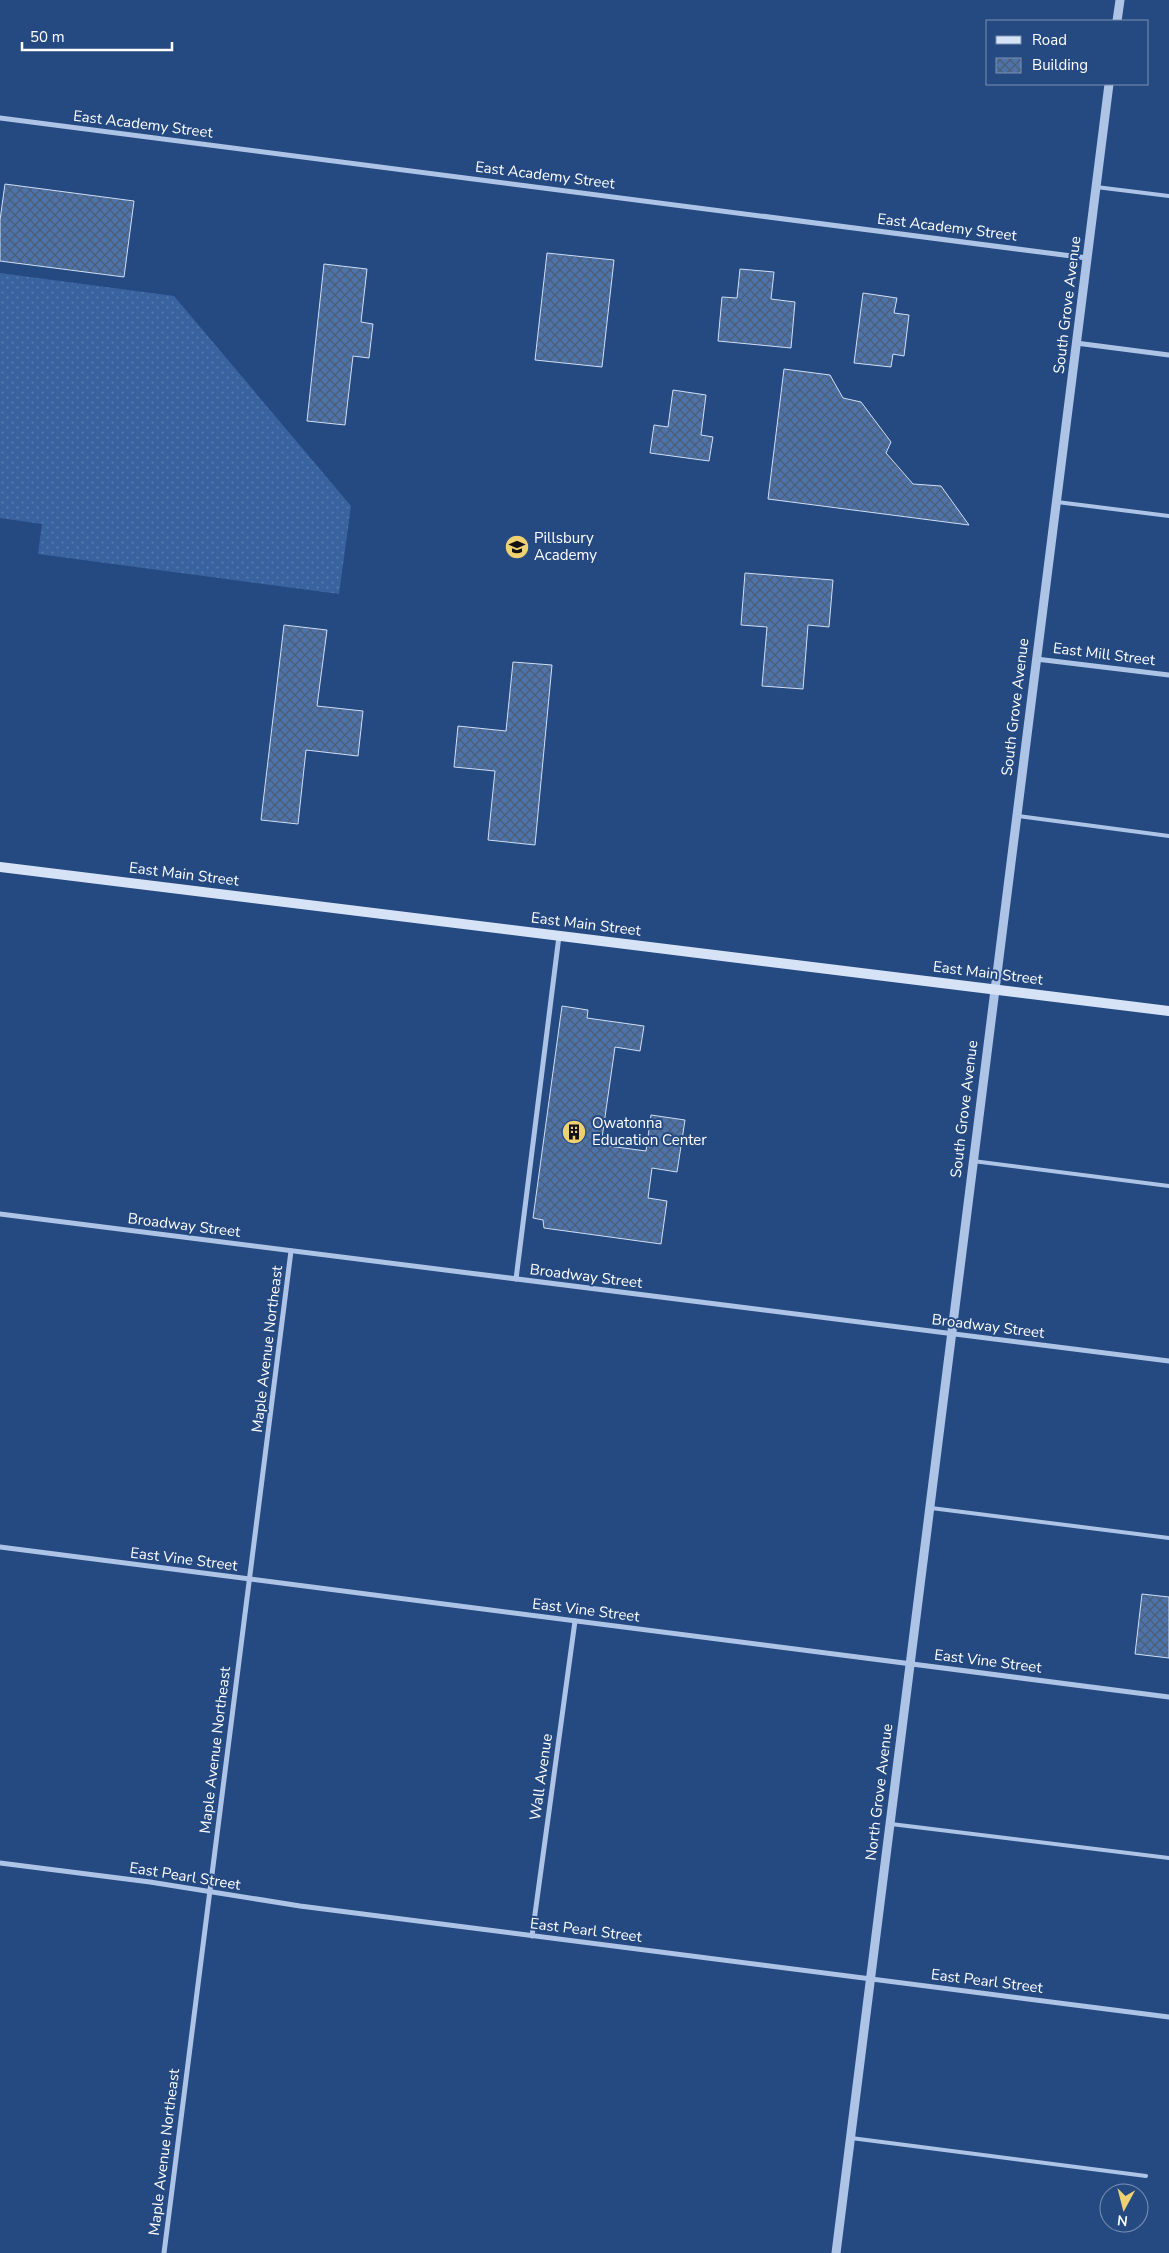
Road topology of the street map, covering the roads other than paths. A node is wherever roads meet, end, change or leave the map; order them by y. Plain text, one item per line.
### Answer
1 (1120, 0) edge
2 (1117, 20) edge
3 (1109, 85) edge
4 (0, 118) edge
5 (1096, 187) junction
6 (1169, 196) edge
7 (1086, 258) junction
8 (1076, 343) junction
9 (1169, 355) edge
10 (1056, 502) junction
11 (1169, 516) edge
12 (1035, 658) junction
13 (1169, 675) edge
14 (1015, 815) junction
15 (1169, 836) edge
16 (0, 867) edge
17 (558, 936) junction
18 (993, 989) junction
19 (1169, 1011) edge
20 (972, 1161) junction
21 (1169, 1186) edge
22 (0, 1214) edge
23 (292, 1251) junction
24 (516, 1279) junction
25 (950, 1334) junction
26 (1169, 1361) edge
27 (929, 1508) junction
28 (1169, 1538) edge
29 (0, 1548) edge
30 (250, 1580) junction
31 (575, 1621) junction
32 (909, 1664) junction
33 (1169, 1697) edge
34 (889, 1824) junction
35 (1169, 1858) edge
36 (0, 1863) edge
37 (210, 1893) junction
38 (532, 1936) junction
39 (870, 1979) junction
40 (1169, 2017) edge
41 (850, 2138) junction
42 (1146, 2176) dead end
43 (164, 2253) edge
44 (836, 2253) edge

1 - 2 street
3 - 5 street, South Grove Avenue
4 - 7 street, East Academy Street
5 - 6 lane
5 - 7 street, South Grove Avenue
7 - 8 street, South Grove Avenue
8 - 9 street
8 - 10 street, South Grove Avenue
10 - 11 lane
10 - 12 street, South Grove Avenue
12 - 13 street, East Mill Street
12 - 14 street, South Grove Avenue
14 - 15 lane
14 - 18 street, South Grove Avenue
16 - 17 main road, East Main Street
17 - 18 main road, East Main Street
17 - 24 street
18 - 19 main road, East Main Street
18 - 20 street, South Grove Avenue
20 - 21 lane
20 - 25 street, South Grove Avenue
22 - 23 street, Broadway Street
23 - 24 street, Broadway Street
23 - 30 street, Maple Avenue Northeast
24 - 25 street, Broadway Street
25 - 26 street, Broadway Street
25 - 27 street, North Grove Avenue
27 - 28 lane
27 - 32 street, North Grove Avenue
29 - 30 street, East Vine Street
30 - 31 street, East Vine Street
30 - 37 street, Maple Avenue Northeast
31 - 32 street, East Vine Street
31 - 38 street, Wall Avenue
32 - 33 street, East Vine Street
32 - 34 street, North Grove Avenue
34 - 35 lane
34 - 39 street, North Grove Avenue
36 - 37 street, East Pearl Street
37 - 38 street, East Pearl Street
37 - 43 street, Maple Avenue Northeast
38 - 39 street, East Pearl Street
39 - 40 street, East Pearl Street
39 - 41 street, North Grove Avenue
41 - 42 lane
41 - 44 street, North Grove Avenue

